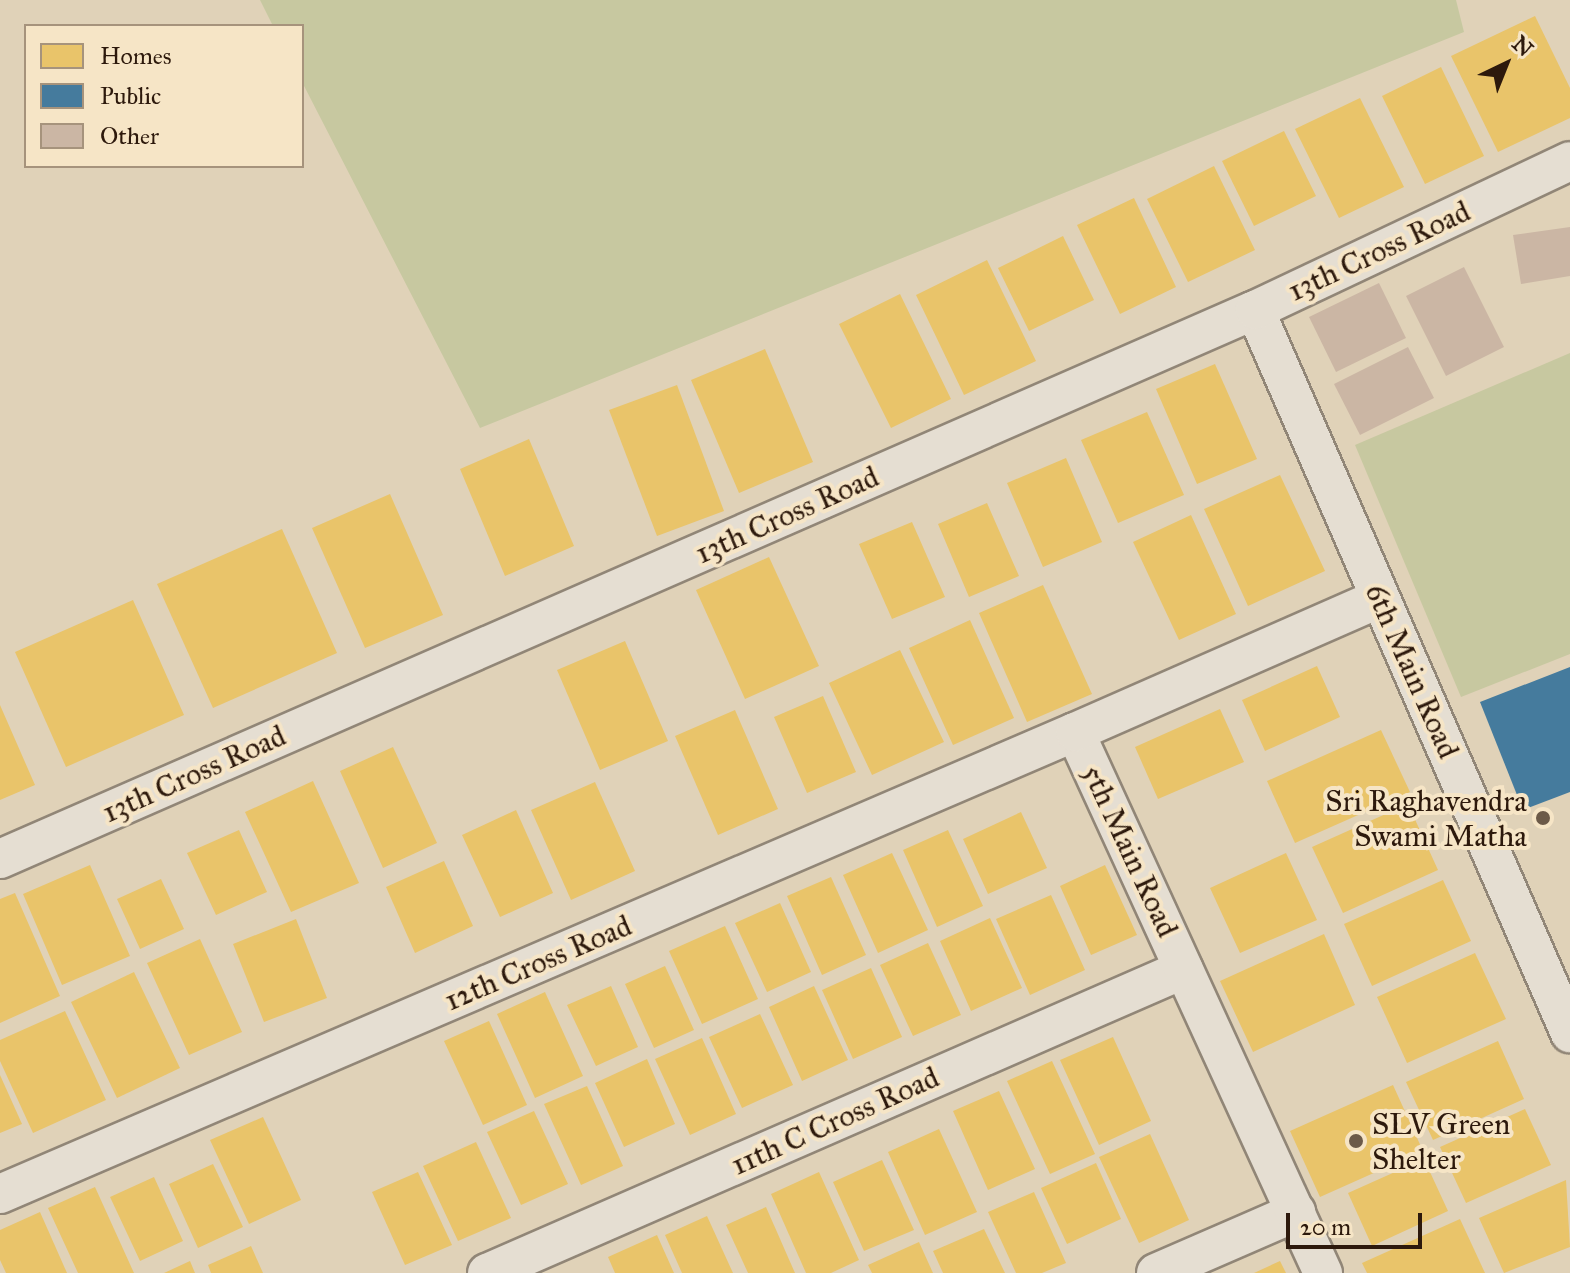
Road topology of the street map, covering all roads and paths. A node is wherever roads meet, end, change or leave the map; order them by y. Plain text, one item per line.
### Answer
1 (1570, 161) edge
2 (1255, 310) junction
3 (1380, 598) junction
4 (1075, 732) junction
5 (0, 859) edge
6 (1184, 969) junction
7 (1570, 1033) edge
8 (0, 1194) edge
9 (1296, 1212) junction
10 (487, 1273) edge
11 (1156, 1273) edge
12 (1323, 1273) edge

1 - 2 street, 13th Cross Road
2 - 3 street, 6th Main Road
2 - 5 street, 13th Cross Road
3 - 4 street, 5th Main Road
3 - 7 street, 6th Main Road
4 - 6 street, 5th Main Road
4 - 8 street, 12th Cross Road
6 - 9 street, 5th Main Road
6 - 10 street, 11th C Cross Road
9 - 11 street
9 - 12 street, 5th Main Road

